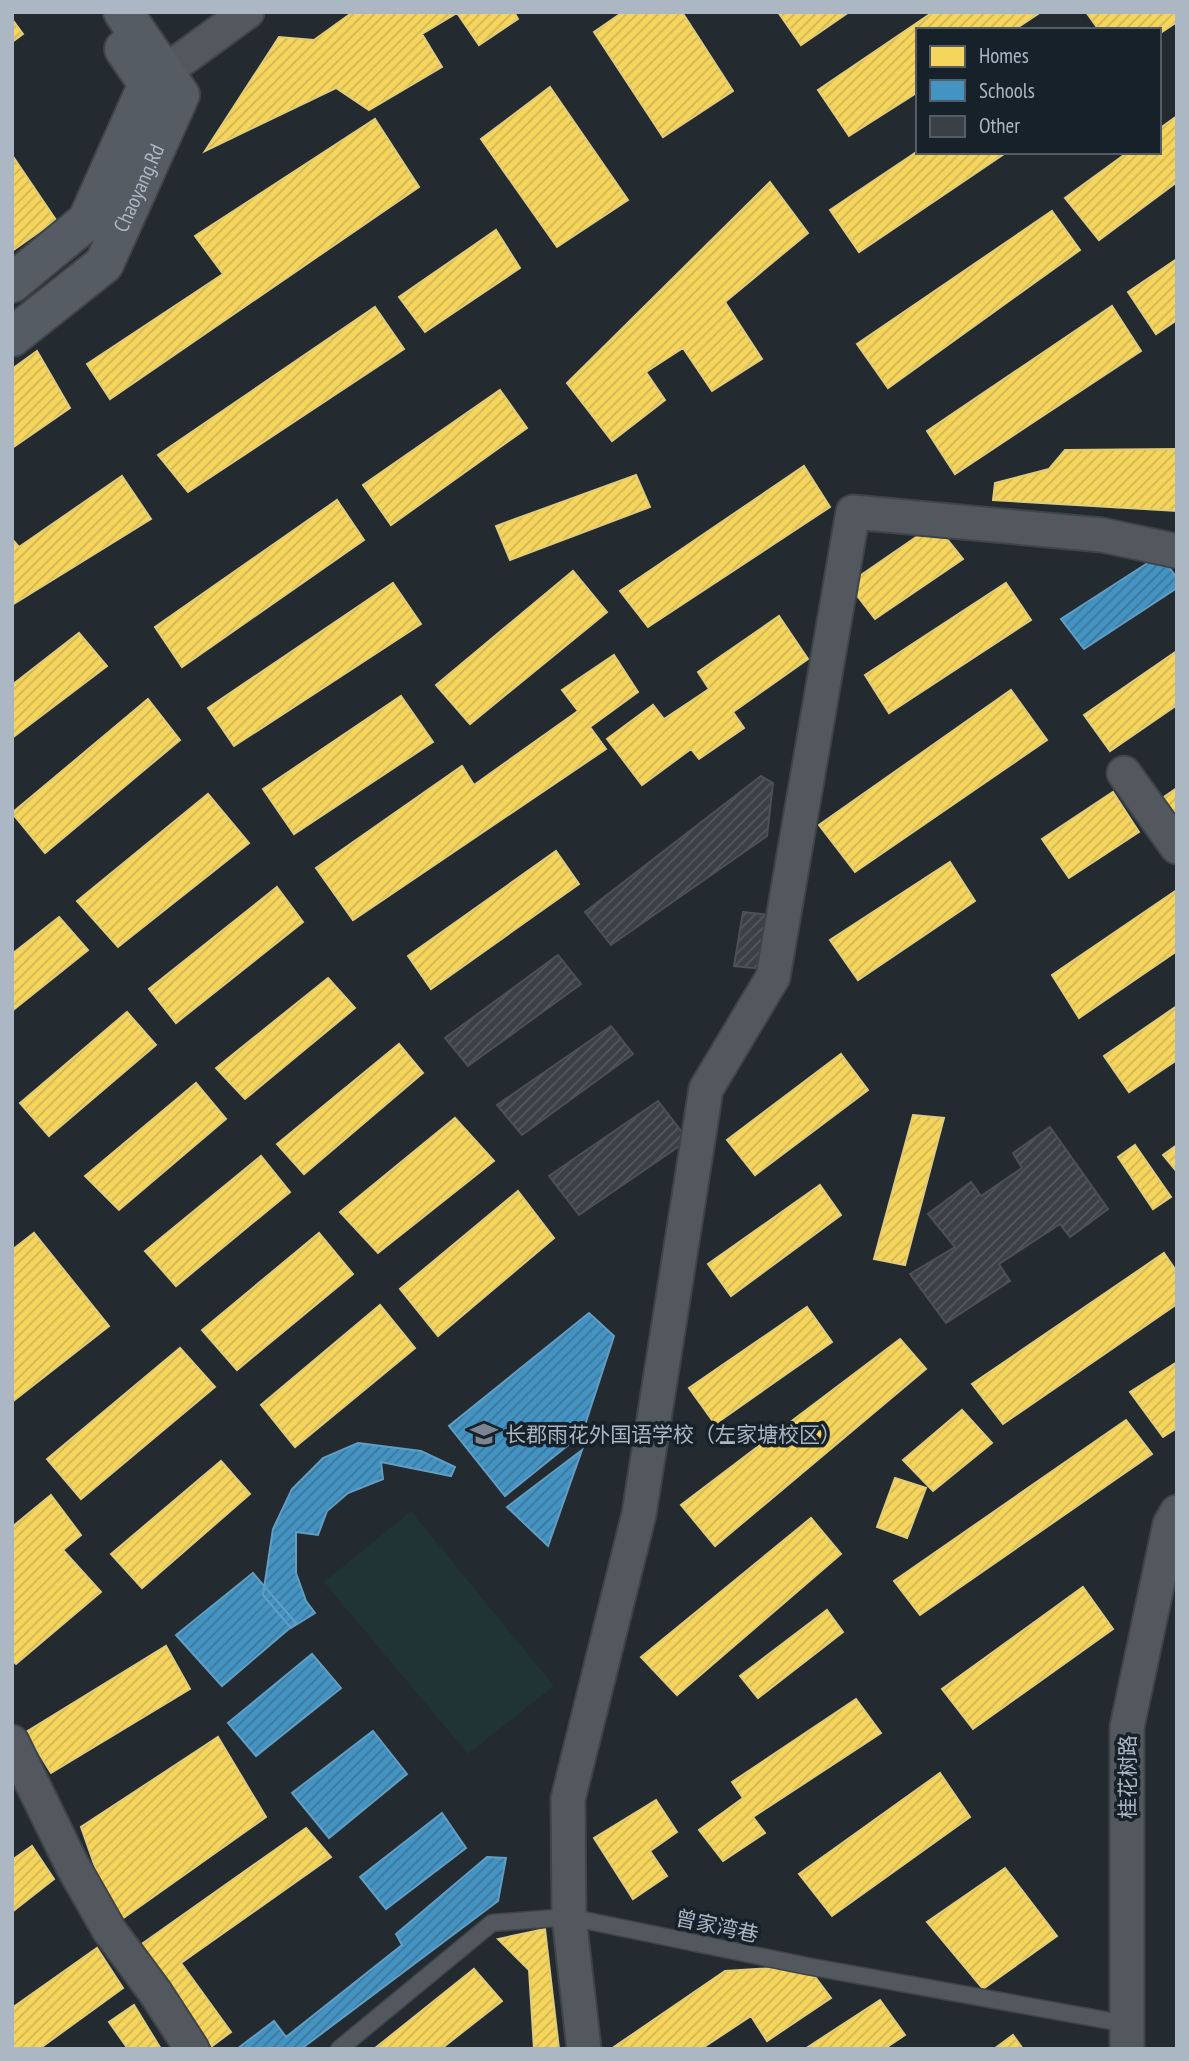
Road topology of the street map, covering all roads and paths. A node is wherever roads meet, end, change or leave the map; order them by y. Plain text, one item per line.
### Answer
1 (99, 12) edge
2 (123, 12) edge
3 (247, 12) edge
4 (156, 78) junction
5 (12, 283) edge
6 (12, 337) edge
7 (1177, 551) edge
8 (1124, 773) dead end
9 (1177, 847) edge
10 (1177, 1512) edge
11 (12, 1742) edge
12 (569, 1917) junction
13 (1127, 2036) edge
14 (192, 2049) edge
15 (339, 2049) edge
16 (584, 2049) edge

1 - 4 street, Chaoyang.Rd
2 - 4 street, Chaoyang.Rd
3 - 4 street
4 - 5 street, Chaoyang.Rd
4 - 6 street, Chaoyang.Rd
7 - 12 street
8 - 9 street
10 - 13 street, 桂花树路
11 - 14 street
12 - 13 lane, 曾家湾巷
12 - 15 lane, 曾家湾巷
12 - 16 street

